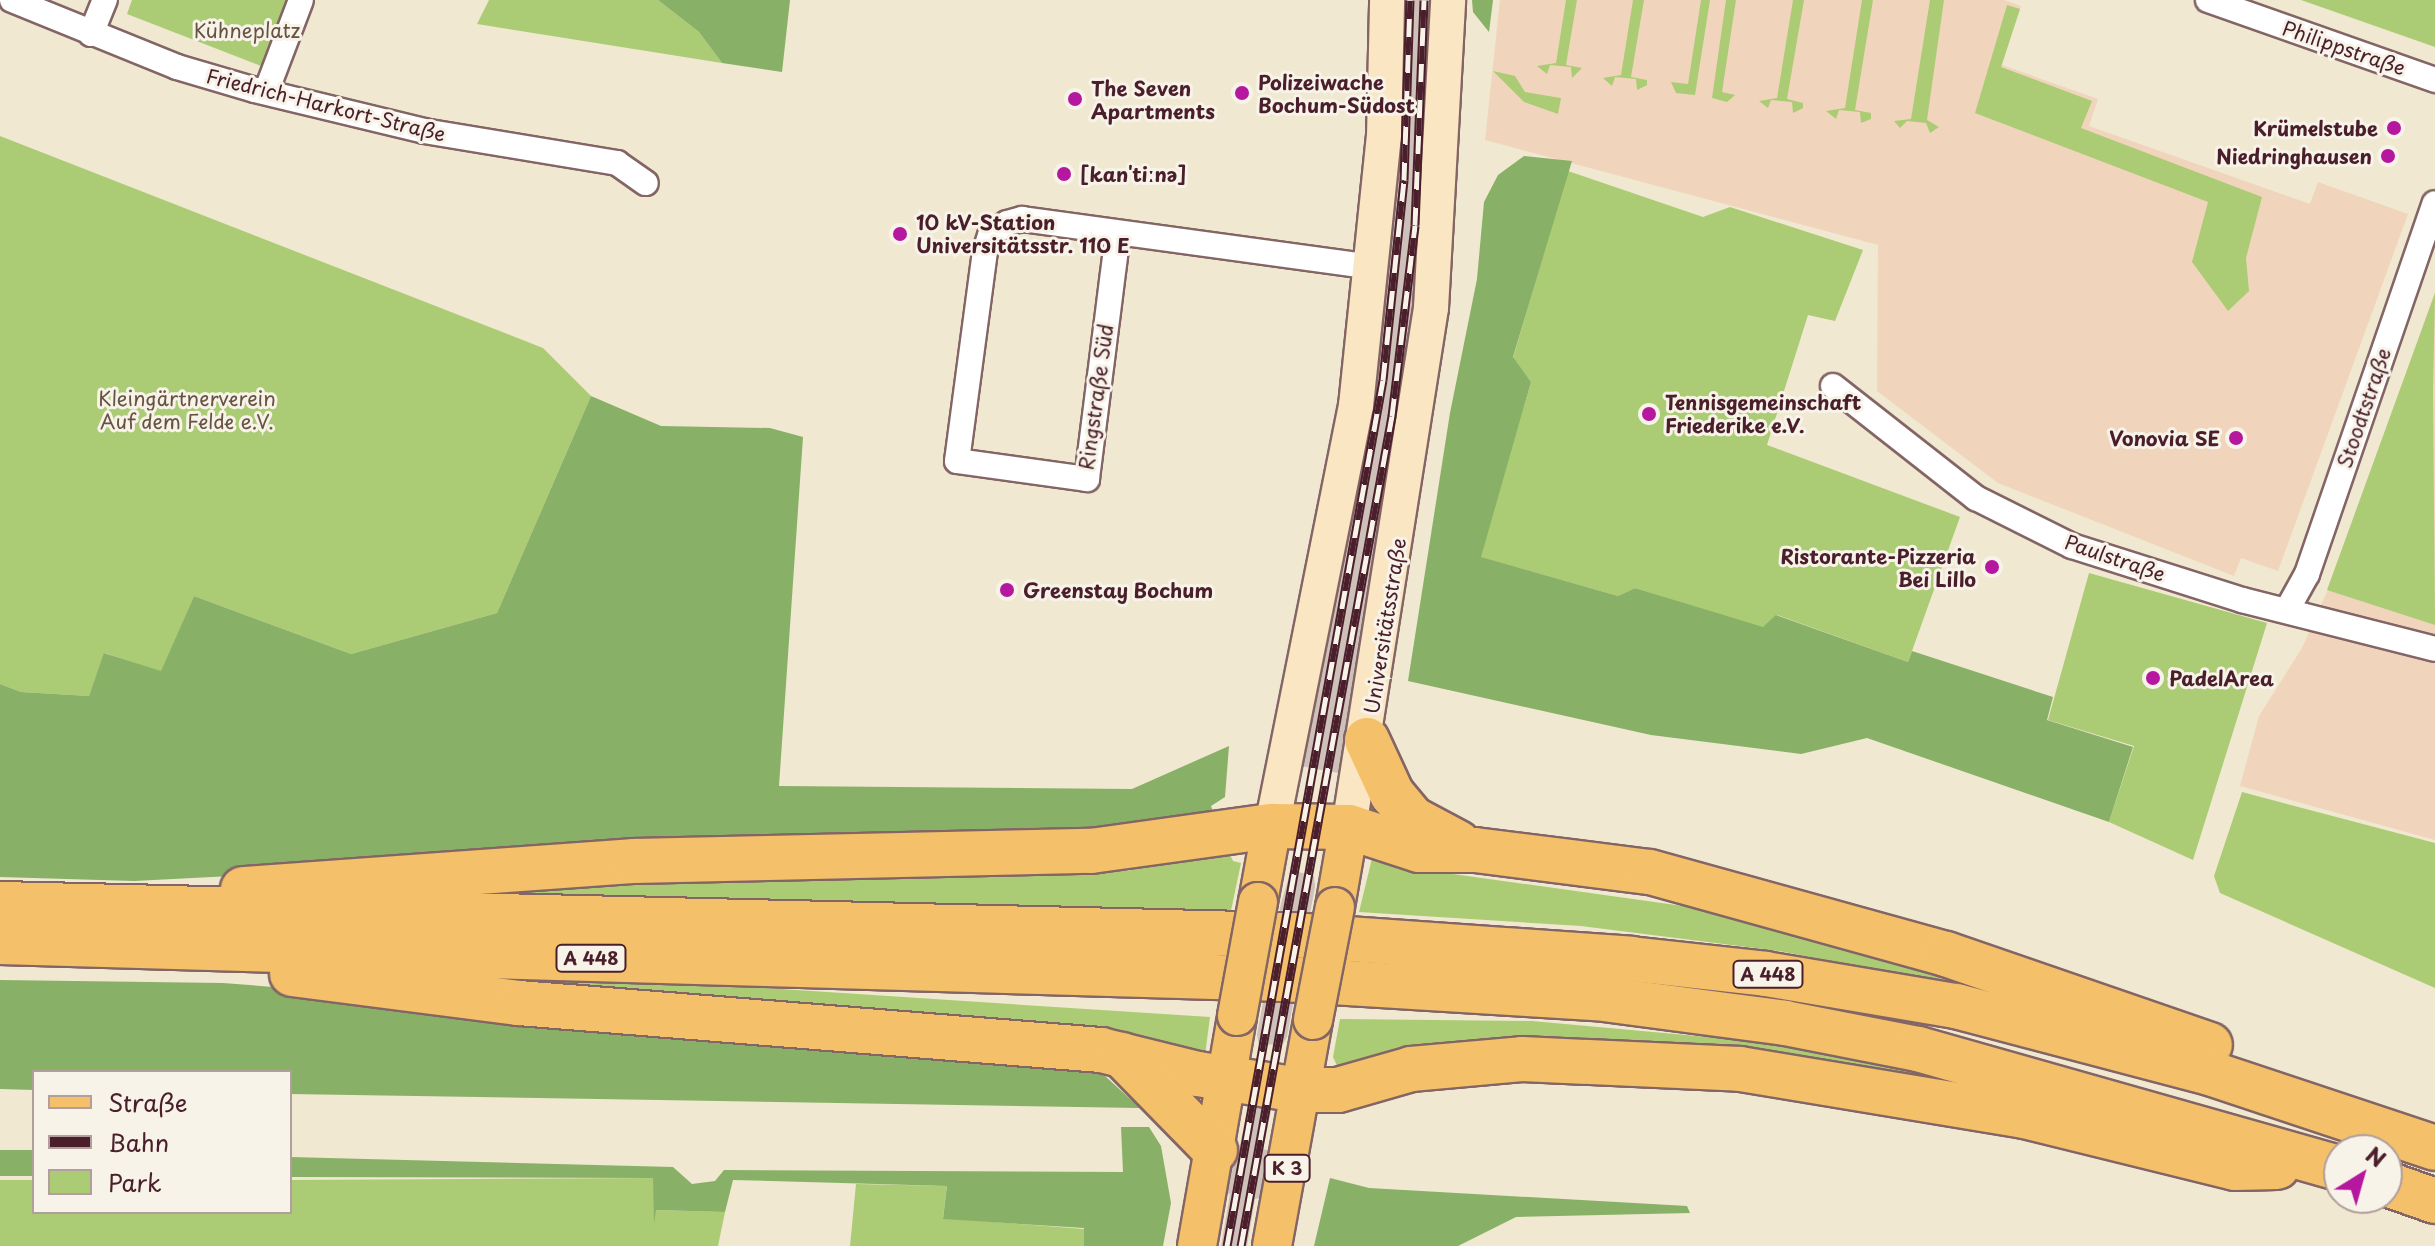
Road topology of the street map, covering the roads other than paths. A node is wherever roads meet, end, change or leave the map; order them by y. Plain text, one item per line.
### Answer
1 (12, 0) edge
2 (105, 0) edge
3 (301, 0) edge
4 (1387, 0) edge
5 (1448, 0) edge
6 (2208, 0) edge
7 (91, 34) junction
8 (2435, 80) edge
9 (266, 92) junction
10 (646, 183) dead end
11 (2435, 203) edge
12 (1118, 233) junction
13 (1373, 267) junction
14 (1833, 386) dead end
15 (2287, 610) junction
16 (2435, 649) edge
17 (1367, 740) junction
18 (1272, 826) junction
19 (1349, 827) junction
20 (1475, 850) junction
21 (0, 904) edge
22 (174, 909) junction
23 (0, 942) edge
24 (96, 945) junction
25 (1122, 1055) junction
26 (1228, 1079) junction
27 (1299, 1090) junction
28 (2435, 1123) edge
29 (2435, 1148) edge
30 (1215, 1150) junction
31 (2323, 1163) edge
32 (2323, 1167) edge
33 (2403, 1190) edge
34 (2435, 1201) edge
35 (1197, 1246) edge
36 (1272, 1246) edge

1 - 7 street, Friedrich-Harkort-Straße
2 - 7 street
3 - 9 street
4 - 13 main road
5 - 17 main road, Universitätsstraße / K 3
6 - 8 street, Philippstraße
7 - 9 street, Friedrich-Harkort-Straße
9 - 10 street, Friedrich-Harkort-Straße
11 - 15 street, Stoodtstraße
12 - 12 street, Ringstraße Süd
12 - 13 street
13 - 18 main road
14 - 15 street, Paulstraße
15 - 16 street, Paulstraße
17 - 19 main road, Universitätsstraße / K 3
17 - 20 highway
18 - 19 highway
18 - 22 highway
18 - 26 main road, bridge
19 - 20 highway
19 - 27 main road, Universitätsstraße / K 3, bridge
20 - 28 highway
21 - 22 highway, A 448
22 - 29 highway, A 448
23 - 24 highway, A 448
24 - 25 highway
24 - 31 highway, A 448
25 - 26 highway
25 - 30 highway
26 - 27 highway
26 - 30 main road
27 - 32 highway
27 - 36 main road, Universitätsstraße / K 3
30 - 35 main road
33 - 34 highway

